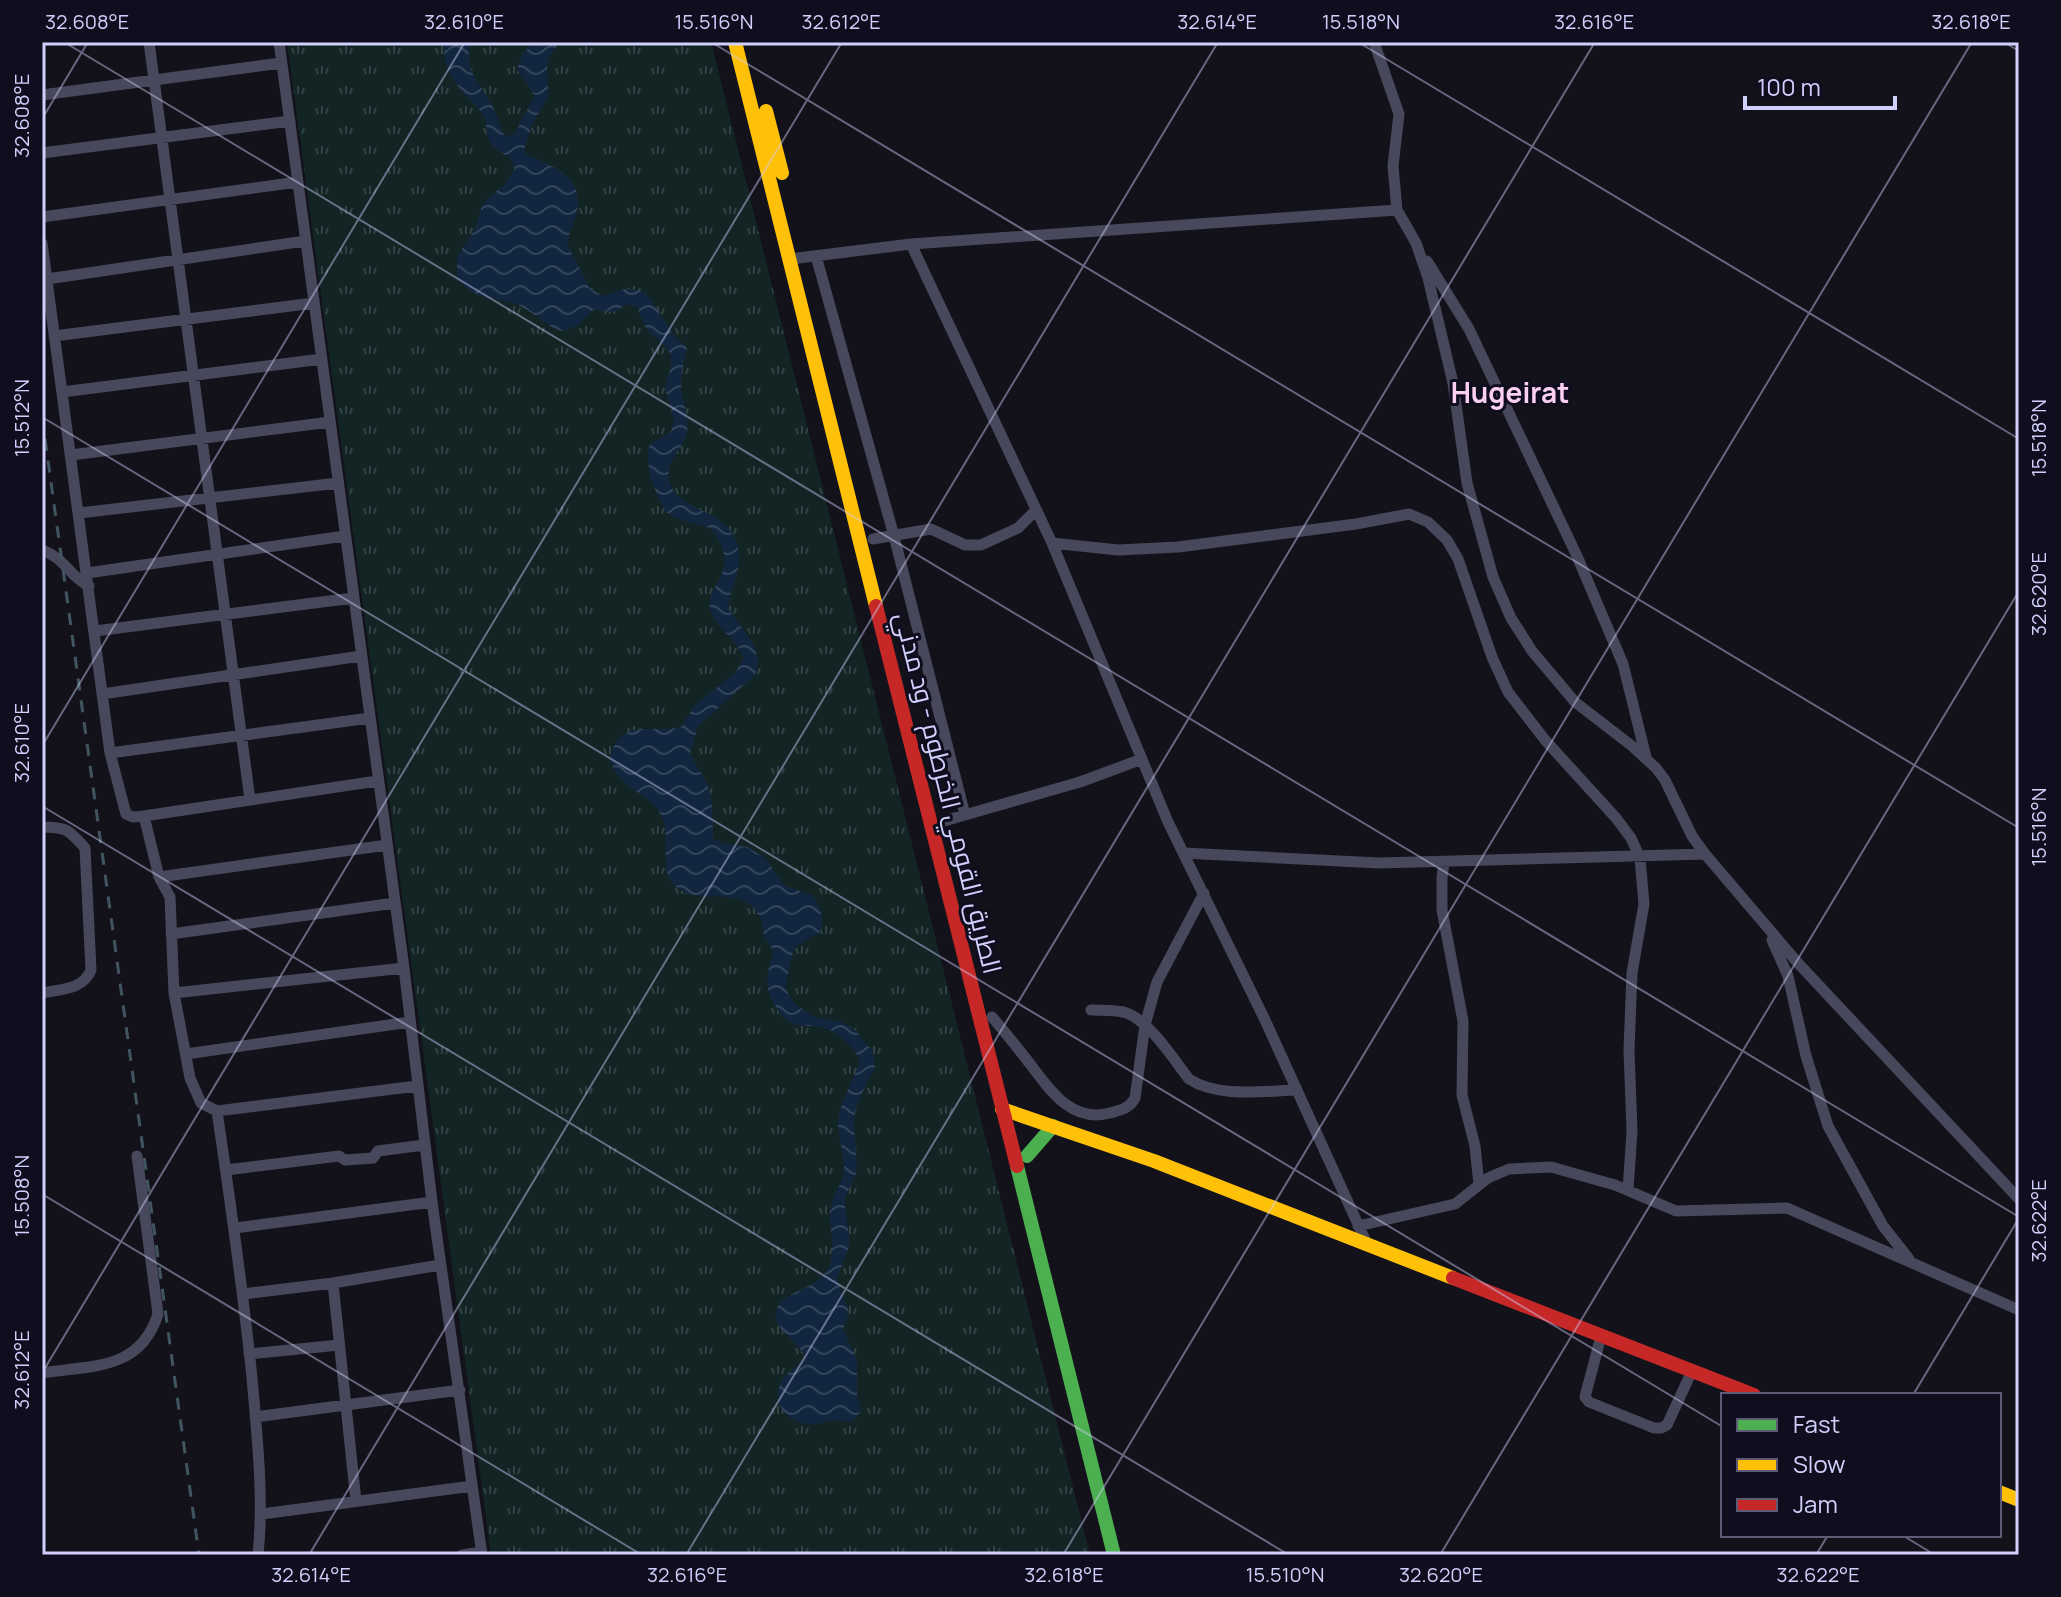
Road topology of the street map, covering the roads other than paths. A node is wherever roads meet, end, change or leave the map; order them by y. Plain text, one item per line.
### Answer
1 (149, 42) edge
2 (279, 42) edge
3 (735, 42) edge
4 (749, 42) edge
5 (1374, 42) edge
6 (281, 63) junction
7 (154, 79) junction
8 (42, 95) edge
9 (290, 121) junction
10 (162, 139) junction
11 (42, 153) edge
12 (298, 182) junction
13 (170, 200) junction
14 (1397, 210) junction
15 (42, 217) edge
16 (305, 241) junction
17 (42, 243) edge
18 (1416, 243) junction
19 (911, 244) junction
20 (803, 257) junction
21 (177, 259) junction
22 (47, 279) junction
23 (314, 303) junction
24 (185, 319) junction
25 (54, 336) junction
26 (322, 359) junction
27 (193, 377) junction
28 (62, 392) junction
29 (330, 422) junction
30 (203, 436) junction
31 (71, 455) junction
32 (338, 483) junction
33 (208, 496) junction
34 (1036, 510) junction
35 (79, 513) junction
36 (345, 536) junction
37 (894, 536) junction
38 (873, 539) junction
39 (1052, 543) junction
40 (42, 550) edge
41 (216, 554) junction
42 (87, 573) junction
43 (89, 586) junction
44 (353, 598) junction
45 (227, 615) junction
46 (95, 631) junction
47 (361, 656) junction
48 (234, 677) junction
49 (102, 694) junction
50 (370, 718) junction
51 (242, 736) junction
52 (110, 753) junction
53 (1646, 757) junction
54 (1142, 759) junction
55 (377, 781) junction
56 (250, 800) junction
57 (965, 815) junction
58 (144, 816) junction
59 (944, 821) junction
60 (42, 827) edge
61 (387, 845) junction
62 (1184, 853) junction
63 (1705, 854) junction
64 (1640, 858) junction
65 (1444, 863) junction
66 (159, 877) junction
67 (1204, 893) junction
68 (395, 903) junction
69 (1767, 928) junction
70 (171, 934) junction
71 (404, 968) junction
72 (42, 993) edge
73 (174, 993) junction
74 (1091, 1010) dead end
75 (992, 1017) junction
76 (410, 1022) junction
77 (1145, 1025) junction
78 (186, 1054) junction
79 (417, 1086) junction
80 (1297, 1090) junction
81 (217, 1111) junction
82 (1010, 1111) junction
83 (1053, 1126) junction
84 (424, 1145) junction
85 (137, 1156) dead end
86 (1027, 1156) junction
87 (226, 1170) junction
88 (1479, 1185) junction
89 (1628, 1190) junction
90 (2019, 1199) edge
91 (432, 1202) junction
92 (1358, 1226) junction
93 (235, 1228) junction
94 (1367, 1244) junction
95 (1912, 1262) junction
96 (440, 1265) junction
97 (333, 1283) junction
98 (243, 1294) junction
99 (2019, 1310) edge
100 (1601, 1336) junction
101 (339, 1345) junction
102 (249, 1354) junction
103 (1692, 1371) junction
104 (42, 1373) edge
105 (460, 1390) junction
106 (1749, 1393) edge
107 (347, 1404) junction
108 (255, 1417) junction
109 (472, 1486) junction
110 (356, 1501) junction
111 (262, 1514) junction
112 (481, 1553) edge
113 (258, 1555) edge
114 (462, 1555) edge
115 (1114, 1555) edge
116 (1127, 1555) edge

1 - 7 street
2 - 6 street
3 - 20 main road, الطريق القومي الخرطوم - ود مدني
4 - 20 main road, الطريق القومي الخرطوم - ود مدني
5 - 14 street
6 - 7 street
6 - 9 street
7 - 8 street
7 - 10 street
9 - 10 street
9 - 12 street
10 - 11 street
10 - 13 street
12 - 13 street
12 - 16 street
13 - 15 street
13 - 21 street
14 - 18 street
14 - 19 street
16 - 21 street
16 - 23 street
17 - 22 street
18 - 53 street
18 - 53 street
19 - 20 street
19 - 34 street
20 - 37 street
20 - 38 main road, الطريق القومي الخرطوم - ود مدني
20 - 82 main road, الطريق القومي الخرطوم - ود مدني
21 - 22 street
21 - 24 street
22 - 25 street
23 - 24 street
23 - 26 street
24 - 25 street
24 - 27 street
25 - 28 street
26 - 27 street
26 - 29 street
27 - 28 street
27 - 30 street
28 - 31 street
29 - 30 street
29 - 32 street
30 - 31 street
30 - 33 street
31 - 35 street
32 - 33 street
32 - 36 street
33 - 35 street
33 - 41 street
34 - 37 street
34 - 39 street
35 - 42 street
36 - 41 street
36 - 44 street
37 - 38 street
37 - 57 street
38 - 59 main road, الطريق القومي الخرطوم - ود مدني
39 - 54 street
39 - 64 street
40 - 43 street
41 - 42 street
41 - 45 street
42 - 43 street
43 - 46 street
44 - 45 street
44 - 47 street
45 - 46 street
45 - 48 street
46 - 49 street
47 - 48 street
47 - 50 street
48 - 49 street
48 - 51 street
49 - 52 street
50 - 51 street
50 - 55 street
51 - 52 street
51 - 56 street
52 - 58 street
53 - 63 street
54 - 57 street
54 - 62 street
55 - 56 street
55 - 61 street
56 - 58 street
57 - 59 street
58 - 66 street
59 - 75 main road, الطريق القومي الخرطوم - ود مدني
60 - 72 street
61 - 66 street
61 - 68 street
62 - 65 street
62 - 67 street
63 - 64 street
63 - 69 street
64 - 65 street
64 - 89 street
65 - 88 street
66 - 70 street
67 - 77 street
67 - 80 street
68 - 70 street
68 - 71 street
69 - 90 street
69 - 95 street
70 - 73 street
71 - 73 street
71 - 76 street
73 - 78 street
74 - 77 street
75 - 77 street
75 - 82 main road, الطريق القومي الخرطوم - ود مدني
76 - 78 street
76 - 79 street
77 - 80 street
78 - 81 street
79 - 81 street
79 - 84 street
80 - 92 street
81 - 87 street
82 - 83 main road
82 - 86 main road, الطريق القومي الخرطوم - ود مدني
82 - 115 main road, الطريق القومي الخرطوم - ود مدني
83 - 86 main road
83 - 94 main road
84 - 87 street
84 - 91 street
85 - 104 street
86 - 116 main road, الطريق القومي الخرطوم - ود مدني
87 - 93 street
88 - 89 street
88 - 92 street
89 - 95 street
91 - 93 street
91 - 96 street
92 - 94 street
93 - 98 street
94 - 100 main road
95 - 99 street
96 - 97 street
96 - 105 street
97 - 98 street
97 - 101 street
98 - 102 street
100 - 103 main road
100 - 103 street
101 - 102 street
101 - 107 street
102 - 108 street
103 - 106 main road
105 - 107 street
105 - 109 street
107 - 108 street
107 - 110 street
108 - 111 street
109 - 110 street
109 - 112 street
110 - 111 street
111 - 113 street
112 - 114 street

